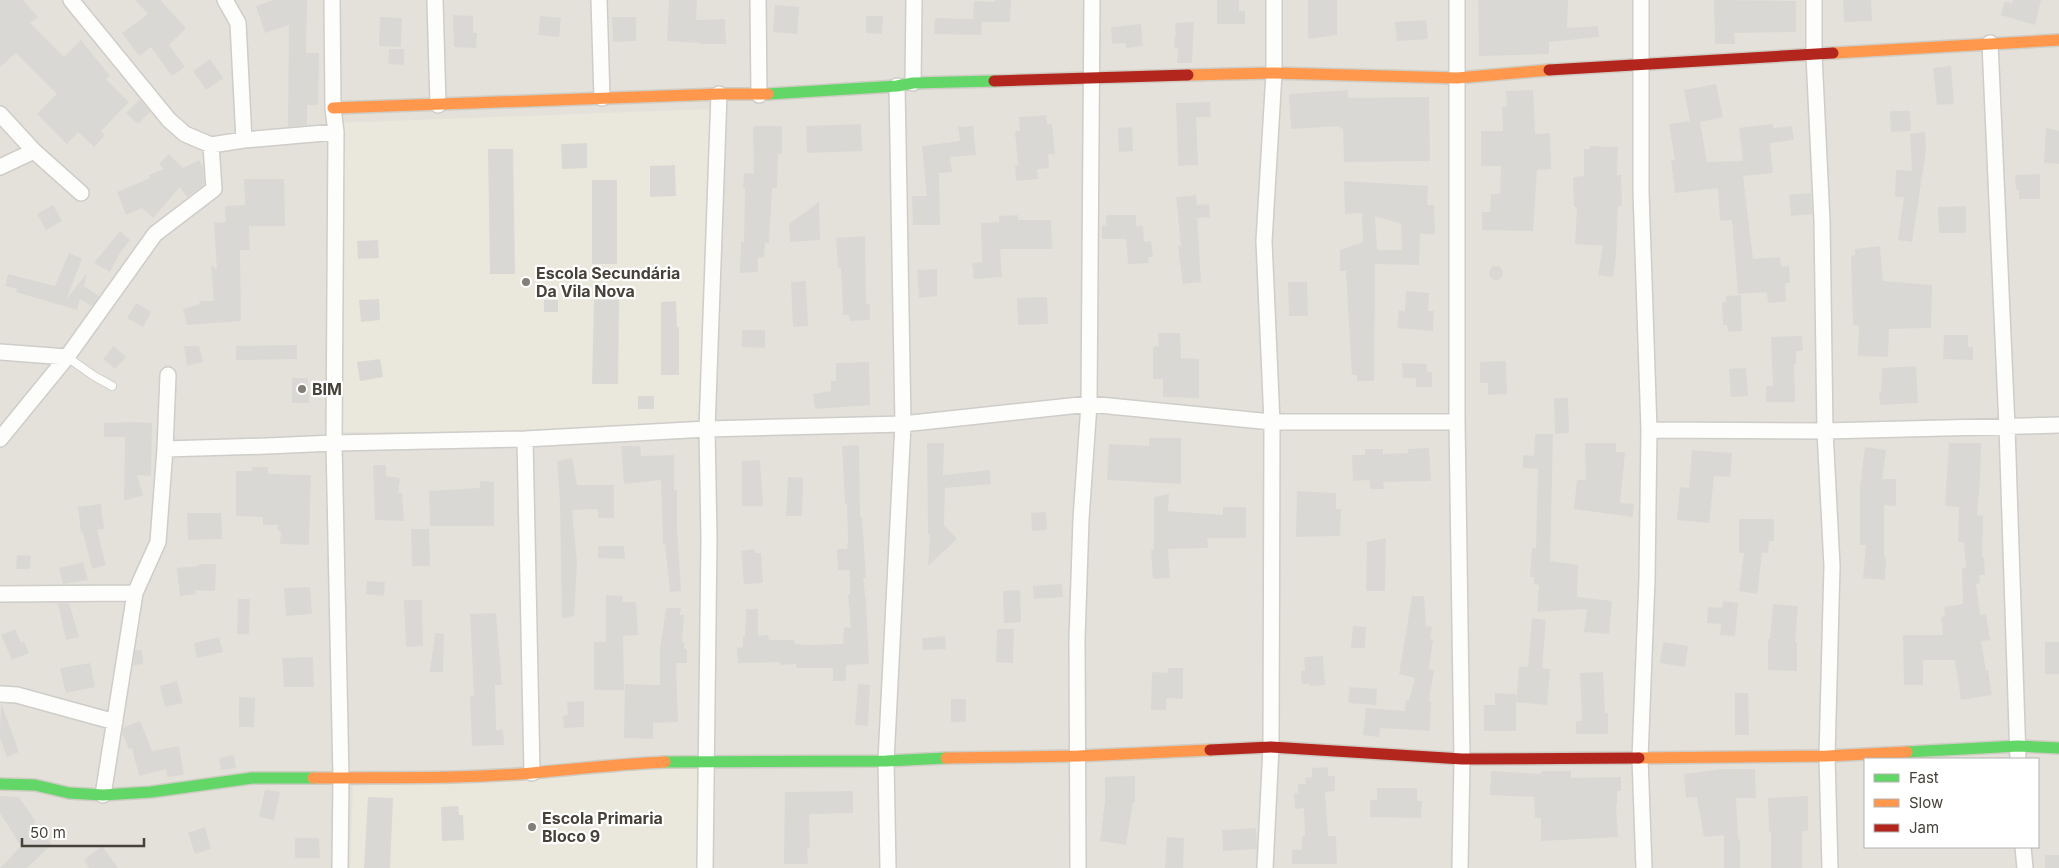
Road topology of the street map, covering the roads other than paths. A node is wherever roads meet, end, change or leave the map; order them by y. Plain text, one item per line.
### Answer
1 (71, 0) edge
2 (226, 0) edge
3 (332, 0) edge
4 (435, 0) edge
5 (599, 0) edge
6 (758, 0) edge
7 (914, 0) edge
8 (1092, 0) edge
9 (1274, 0) edge
10 (1457, 0) edge
11 (1641, 0) edge
12 (1814, 0) edge
13 (2059, 40) edge
14 (1990, 43) junction
15 (1814, 55) junction
16 (1640, 66) junction
17 (1274, 73) junction
18 (1092, 76) junction
19 (1458, 78) junction
20 (913, 83) junction
21 (897, 86) junction
22 (720, 94) junction
23 (760, 96) junction
24 (602, 98) junction
25 (438, 105) junction
26 (333, 108) junction
27 (0, 114) edge
28 (336, 132) junction
29 (244, 140) junction
30 (211, 145) junction
31 (34, 151) junction
32 (0, 167) edge
33 (81, 193) dead end
34 (0, 352) edge
35 (67, 357) junction
36 (168, 375) dead end
37 (112, 386) dead end
38 (1089, 404) junction
39 (1272, 422) junction
40 (1457, 422) junction
41 (903, 424) junction
42 (2059, 425) edge
43 (2007, 427) junction
44 (707, 429) junction
45 (1649, 430) junction
46 (1826, 431) junction
47 (0, 439) edge
48 (525, 440) junction
49 (334, 443) junction
50 (165, 449) junction
51 (135, 593) junction
52 (0, 594) edge
53 (0, 694) edge
54 (115, 722) junction
55 (1271, 747) junction
56 (2059, 748) edge
57 (2018, 753) edge
58 (1078, 756) junction
59 (1828, 756) junction
60 (1640, 758) junction
61 (1462, 759) junction
62 (707, 760) junction
63 (886, 761) junction
64 (532, 773) junction
65 (341, 777) junction
66 (0, 784) edge
67 (103, 795) junction
68 (2023, 848) edge
69 (340, 868) edge
70 (705, 868) edge
71 (888, 868) edge
72 (1078, 868) edge
73 (1265, 868) edge
74 (1460, 868) edge
75 (1644, 868) edge
76 (1830, 868) edge
77 (2025, 868) edge

1 - 30 street
2 - 29 street
3 - 26 street
4 - 25 street
5 - 24 street
6 - 23 street
7 - 20 street
8 - 18 street
9 - 17 street
10 - 19 street
11 - 16 street
12 - 15 street
13 - 14 street
14 - 15 street
14 - 43 street
15 - 16 street
15 - 46 street
16 - 19 street
16 - 45 street
17 - 18 street
17 - 19 street
17 - 39 street
18 - 20 street
18 - 38 street
19 - 40 street
20 - 21 street
21 - 23 street
21 - 41 street
22 - 23 street
22 - 24 street
22 - 44 street
24 - 25 street
25 - 26 street
26 - 28 street
27 - 31 street
28 - 29 street
28 - 49 street
29 - 30 street
30 - 35 street
31 - 32 street
31 - 33 street
34 - 35 street
35 - 37 lane
35 - 47 street
36 - 50 street
38 - 39 street
38 - 41 street
38 - 58 street
39 - 40 street
39 - 55 street
40 - 61 street
41 - 44 street
41 - 63 street
42 - 43 street
43 - 46 street
43 - 57 street
44 - 48 street
44 - 62 street
45 - 46 street
45 - 60 street
46 - 59 street
48 - 49 street
48 - 64 street
49 - 50 street
49 - 65 street
50 - 51 street
51 - 52 street
51 - 54 street
53 - 54 street
54 - 67 street
55 - 58 street
55 - 61 street
55 - 73 street
56 - 57 street
57 - 59 street
58 - 63 street
58 - 72 street
59 - 60 street
59 - 76 street
60 - 61 street
60 - 75 street
61 - 74 street
62 - 63 street
62 - 64 street
62 - 70 street
63 - 71 street
64 - 65 street
65 - 67 street
65 - 69 street
66 - 67 street
68 - 77 street

